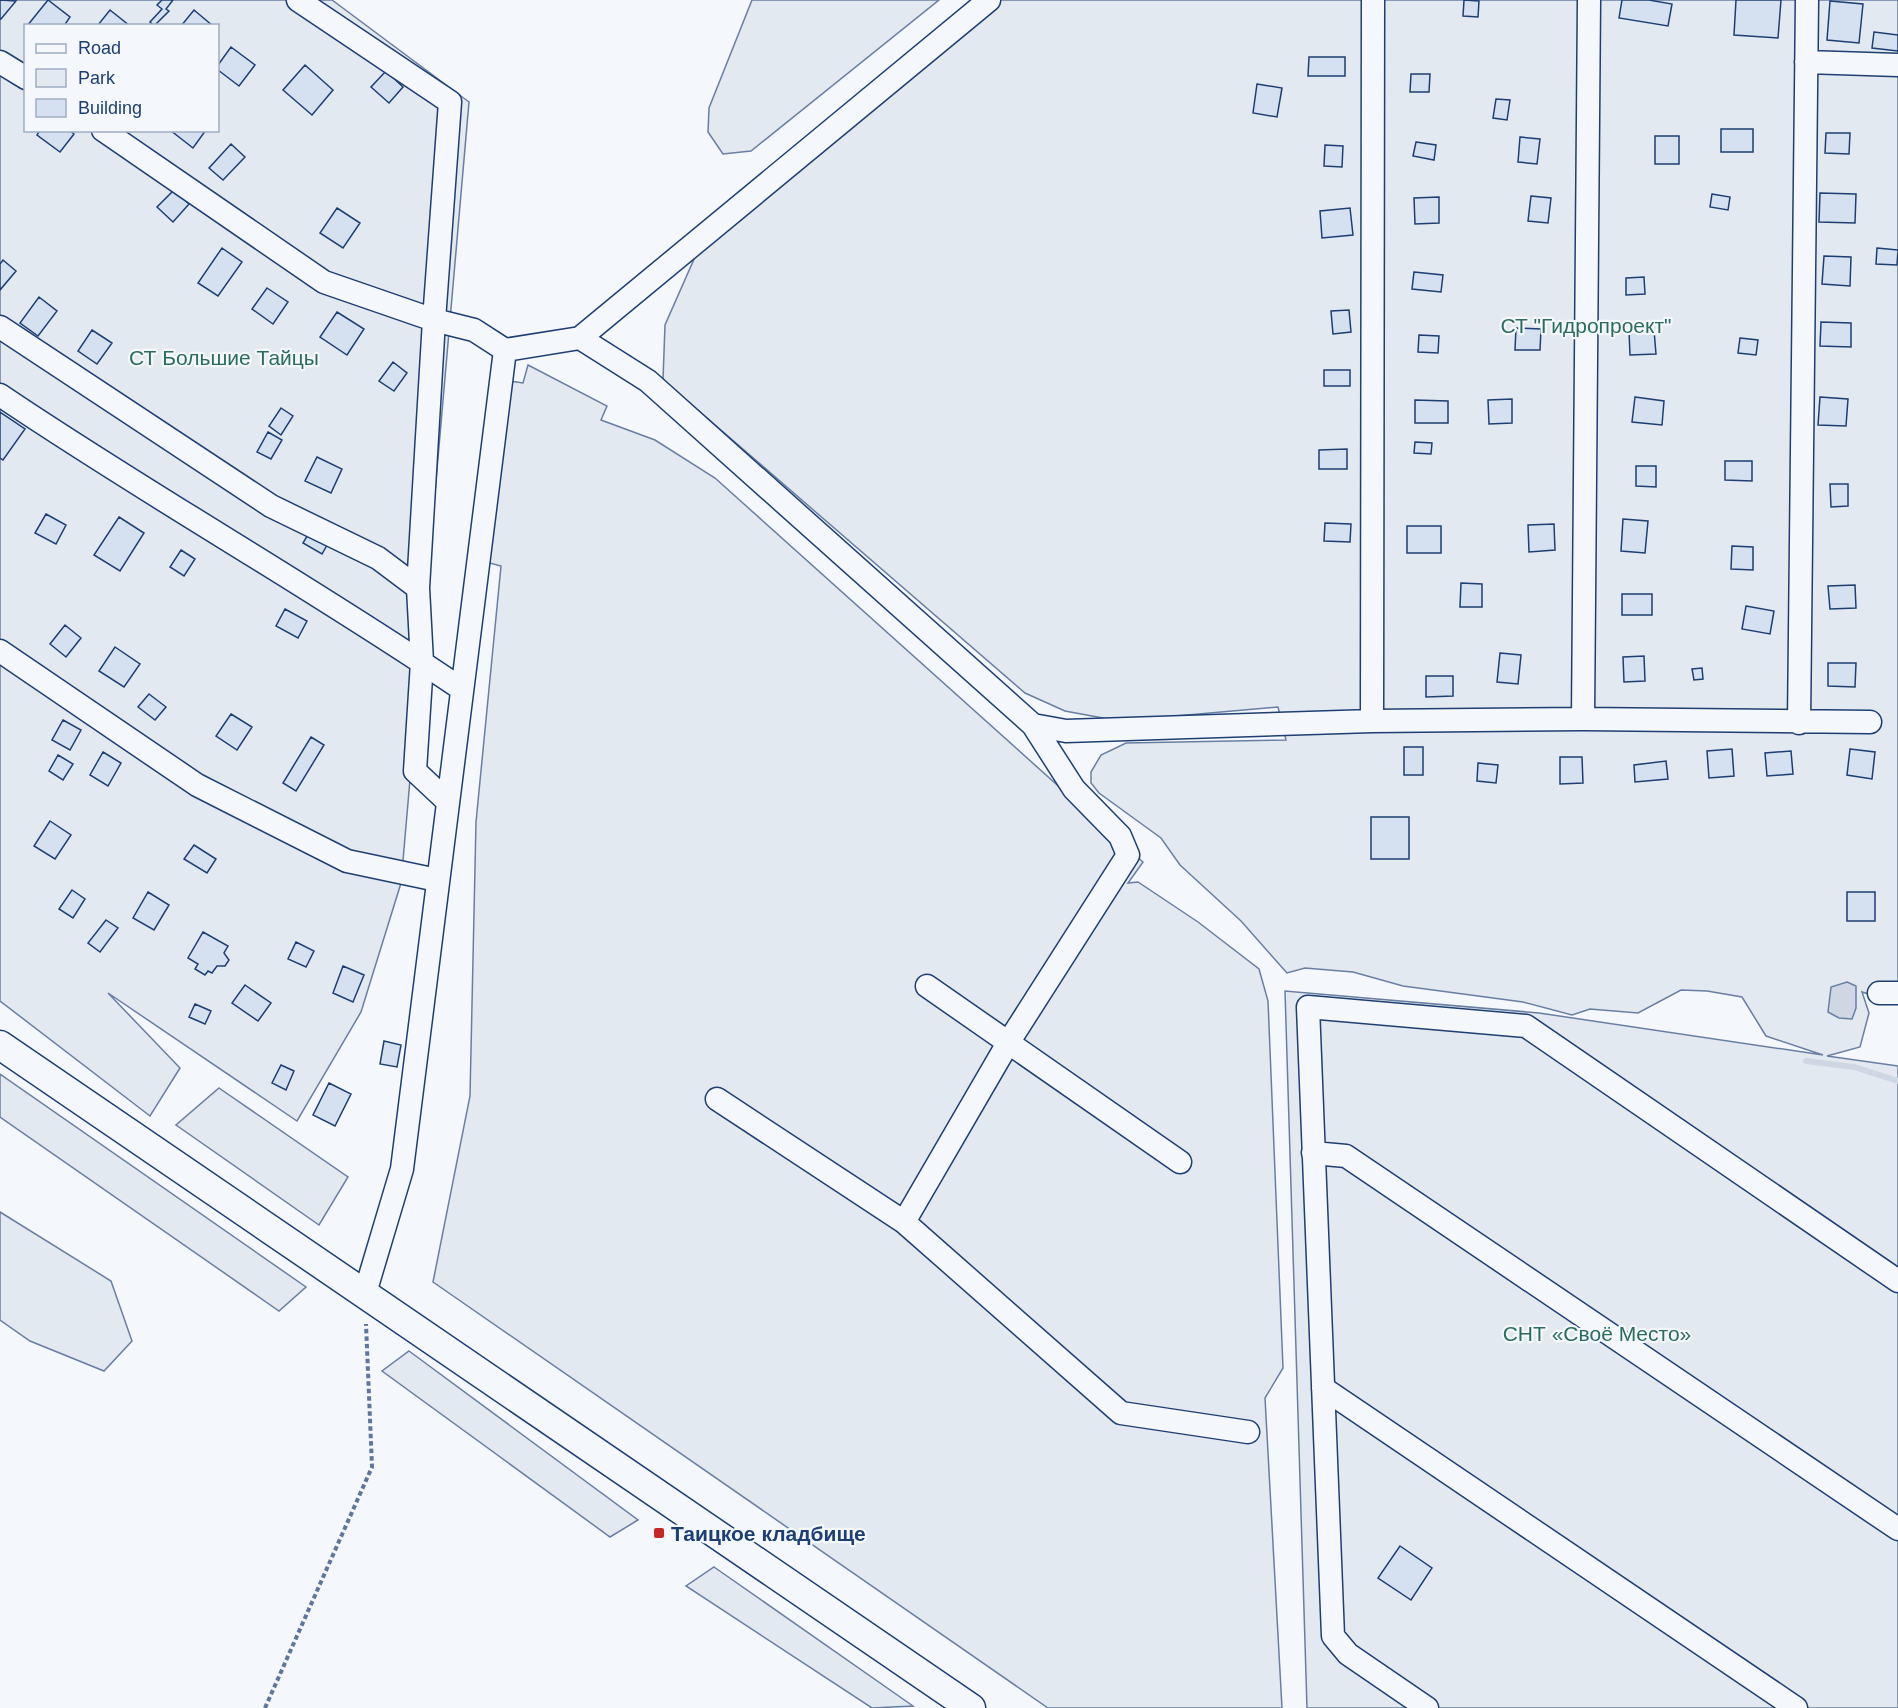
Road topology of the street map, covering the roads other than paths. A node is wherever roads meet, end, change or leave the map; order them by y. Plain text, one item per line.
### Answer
1 (298, 0) edge
2 (989, 0) edge
3 (1373, 0) edge
4 (1589, 0) edge
5 (1807, 0) edge
6 (0, 62) edge
7 (1806, 62) junction
8 (1898, 65) edge
9 (24, 77) edge
10 (106, 132) edge
11 (434, 320) junction
12 (0, 327) edge
13 (580, 338) junction
14 (505, 350) junction
15 (0, 395) edge
16 (418, 588) junction
17 (0, 651) edge
18 (422, 662) junction
19 (460, 688) junction
20 (1583, 719) junction
21 (1372, 721) junction
22 (1870, 722) dead end
23 (1799, 723) junction
24 (1033, 725) junction
25 (447, 801) junction
26 (437, 880) junction
27 (927, 986) dead end
28 (1008, 1043) junction
29 (0, 1045) edge
30 (717, 1100) dead end
31 (1313, 1153) junction
32 (1180, 1162) dead end
33 (904, 1222) junction
34 (1898, 1281) edge
35 (364, 1293) junction
36 (1323, 1388) junction
37 (1248, 1432) dead end
38 (1898, 1529) edge
39 (970, 1708) edge
40 (1427, 1708) edge
41 (1796, 1708) edge

1 - 11 street
2 - 13 street
3 - 21 street
4 - 20 street
5 - 7 street
6 - 9 street
7 - 8 street
7 - 23 street
10 - 11 street
11 - 14 street
11 - 16 street
12 - 16 street
13 - 14 street
13 - 24 street
14 - 19 street
15 - 18 street
16 - 18 street
17 - 26 street
18 - 19 street
18 - 25 street
19 - 25 street
20 - 21 street
20 - 23 street
21 - 24 street
22 - 23 street
24 - 28 street
25 - 26 street
26 - 35 street
27 - 28 street
28 - 32 street
28 - 33 street
29 - 35 main road
30 - 33 street
31 - 34 street
31 - 36 street
31 - 38 street
33 - 37 street
35 - 39 main road
36 - 40 street
36 - 41 street

